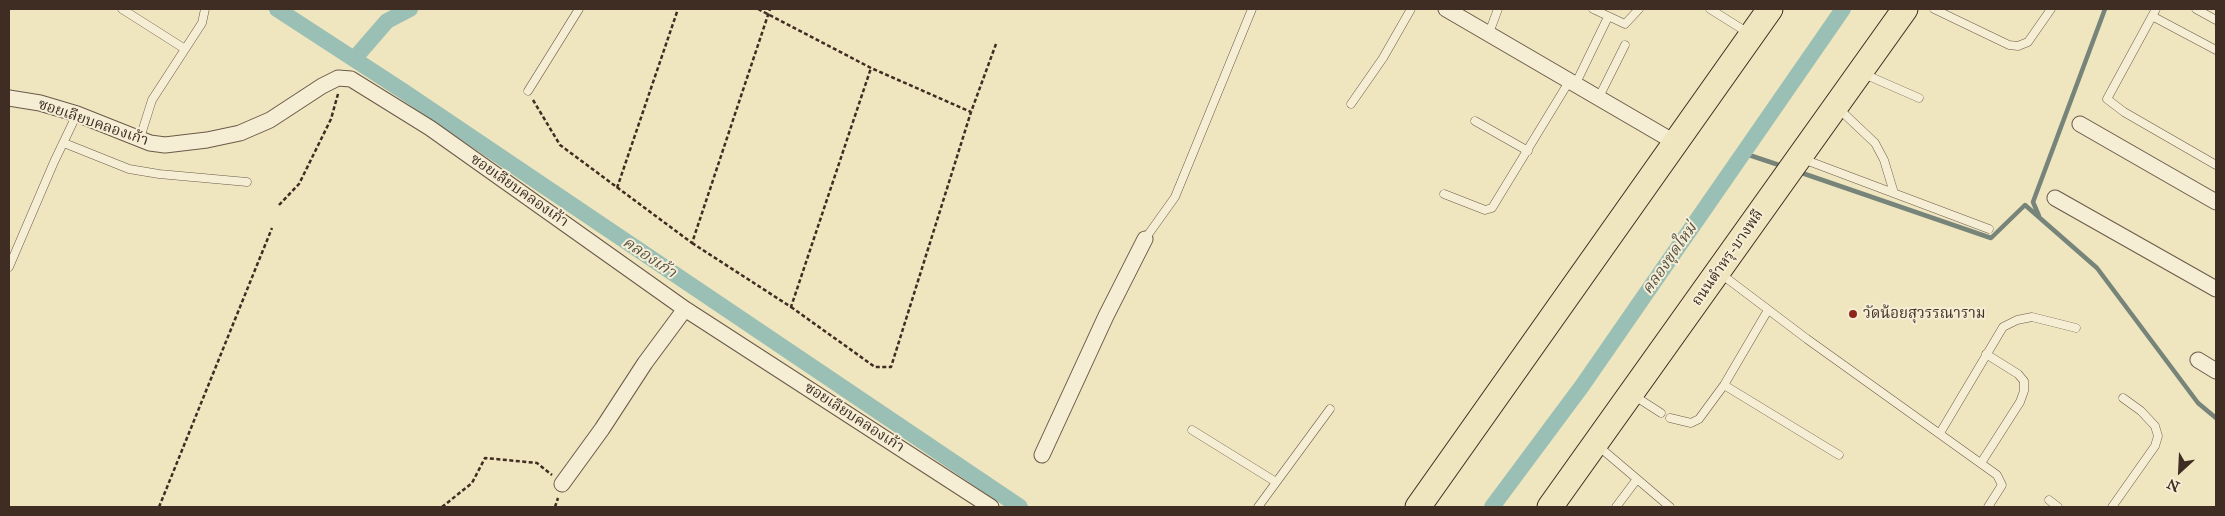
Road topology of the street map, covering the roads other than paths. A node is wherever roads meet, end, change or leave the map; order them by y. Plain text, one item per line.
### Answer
1 (122, 9) edge
2 (205, 9) edge
3 (579, 9) edge
4 (1252, 9) edge
5 (1411, 9) edge
6 (1446, 9) edge
7 (1498, 9) edge
8 (1593, 9) edge
9 (1639, 9) edge
10 (1710, 9) edge
11 (1770, 9) edge
12 (1905, 9) edge
13 (1934, 9) edge
14 (2051, 9) edge
15 (2196, 9) edge
16 (2154, 12) edge
17 (1608, 17) junction
18 (2216, 20) edge
19 (1489, 32) junction
20 (1752, 35) junction
21 (1625, 45) dead end
22 (185, 49) junction
23 (2216, 50) edge
24 (1860, 72) junction
25 (1573, 82) junction
26 (528, 91) road end
27 (1599, 97) junction
28 (9, 98) edge
29 (1919, 98) dead end
30 (1351, 104) dead end
31 (1836, 106) junction
32 (77, 114) junction
33 (1475, 121) dead end
34 (2080, 124) dead end
35 (140, 138) junction
36 (1676, 142) junction
37 (64, 143) junction
38 (1528, 151) junction
39 (1799, 158) junction
40 (2216, 165) edge
41 (247, 182) dead end
42 (1894, 193) junction
43 (1444, 194) dead end
44 (2055, 198) dead end
45 (2216, 202) edge
46 (1988, 229) dead end
47 (1145, 239) joint
48 (9, 267) edge
49 (1718, 272) junction
50 (2216, 289) edge
51 (685, 309) junction
52 (1768, 310) junction
53 (2076, 328) dead end
54 (1986, 354) junction
55 (2198, 360) dead end
56 (2216, 370) edge
57 (1724, 385) junction
58 (1631, 394) junction
59 (2124, 398) dead end
60 (1330, 409) dead end
61 (1661, 413) dead end
62 (1670, 418) dead end
63 (1192, 430) dead end
64 (1940, 433) junction
65 (1595, 444) junction
66 (1042, 455) dead end
67 (1839, 455) dead end
68 (1981, 463) junction
69 (1637, 479) junction
70 (1276, 482) junction
71 (562, 484) road end
72 (2049, 500) dead end
73 (1553, 506) edge
74 (991, 507) edge
75 (1258, 507) edge
76 (1418, 507) edge
77 (1616, 507) edge
78 (1670, 507) edge
79 (1988, 507) edge
80 (2058, 507) edge
81 (2112, 507) edge

1 - 22 lane
2 - 22 lane
3 - 26 lane
4 - 47 lane
5 - 30 lane
6 - 19 street
7 - 19 lane
8 - 17 lane
9 - 17 lane
10 - 20 lane
11 - 20 main road
12 - 24 main road, ถนนตำหรุ-บางพลี
13 - 14 lane
15 - 18 lane
16 - 23 lane
16 - 40 lane
17 - 25 lane
19 - 25 street
20 - 36 main road
21 - 27 lane
22 - 35 lane
24 - 29 lane
24 - 31 main road, ถนนตำหรุ-บางพลี
25 - 27 street
25 - 38 lane
27 - 36 street
28 - 32 street, ซอยเลียบคลองเก้า
31 - 39 main road, ถนนตำหรุ-บางพลี
31 - 42 lane
32 - 35 street, ซอยเลียบคลองเก้า
32 - 37 lane
33 - 38 lane
34 - 45 street
35 - 51 street, ซอยเลียบคลองเก้า
36 - 76 main road
37 - 41 lane
37 - 48 lane
38 - 43 lane
39 - 42 lane
39 - 49 main road, ถนนตำหรุ-บางพลี
42 - 46 lane
44 - 50 street
47 - 66 street
49 - 52 lane
49 - 58 main road, ถนนตำหรุ-บางพลี
51 - 71 street
51 - 74 street, ซอยเลียบคลองเก้า
52 - 57 lane
52 - 64 lane
53 - 54 lane
54 - 64 lane
54 - 68 lane
55 - 56 street
57 - 62 lane
57 - 67 lane
58 - 61 lane
58 - 65 main road, ถนนตำหรุ-บางพลี
59 - 81 lane
60 - 70 lane
63 - 70 lane
64 - 68 lane
65 - 69 lane
65 - 73 main road, ถนนตำหรุ-บางพลี
68 - 79 lane
69 - 77 lane
69 - 78 lane
70 - 75 lane
72 - 80 lane

